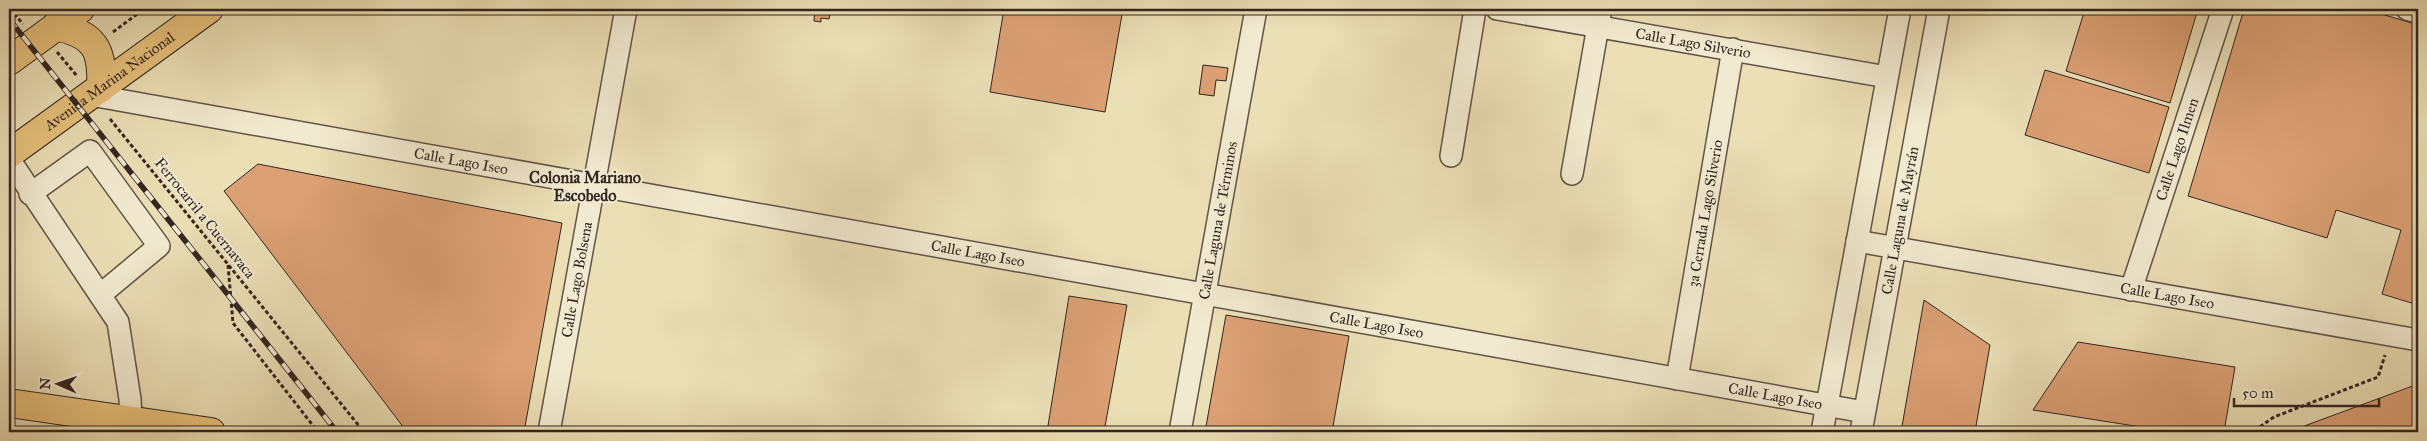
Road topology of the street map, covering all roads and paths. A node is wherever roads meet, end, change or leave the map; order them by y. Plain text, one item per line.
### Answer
1 (10, 9) edge
2 (80, 9) edge
3 (93, 9) edge
4 (209, 9) edge
5 (626, 9) edge
6 (1256, 9) edge
7 (1475, 9) edge
8 (1498, 9) edge
9 (1900, 9) edge
10 (1939, 9) edge
11 (2223, 9) edge
12 (2407, 9) edge
13 (2418, 12) edge
14 (1599, 17) edge
15 (41, 28) junction
16 (1732, 49) junction
17 (140, 58) junction
18 (9, 60) edge
19 (1887, 77) junction
20 (96, 91) junction
21 (9, 154) edge
22 (1451, 156) dead end
23 (9, 158) edge
24 (1572, 174) dead end
25 (592, 185) junction
26 (30, 194) junction
27 (1857, 241) junction
28 (1894, 248) junction
29 (228, 264) junction
30 (2131, 290) junction
31 (1205, 294) junction
32 (100, 295) junction
33 (2391, 335) junction
34 (2418, 340) edge
35 (1677, 379) junction
36 (9, 403) edge
37 (1826, 406) junction
38 (131, 420) junction
39 (1862, 422) edge
40 (211, 432) edge
41 (318, 432) edge
42 (364, 432) edge
43 (548, 432) edge
44 (1180, 432) edge
45 (1822, 432) edge
46 (2257, 432) edge

1 - 15 path, Ferrocarril a Cuernavaca
2 - 15 main road
3 - 17 main road
4 - 17 main road, Avenida Marina Nacional
5 - 25 street, Calle Lago Bolsena
6 - 31 street, Calle Laguna de Términos
7 - 22 street
8 - 14 street, Calle Lago Silverio
9 - 19 street
10 - 28 street, Calle Laguna de Mayrán
11 - 30 street, Calle Lago Ilmen
12 - 13 street
14 - 16 street, Calle Lago Silverio
14 - 24 street
15 - 18 main road
15 - 20 path, Ferrocarril a Cuernavaca
15 - 20 main road
16 - 19 street, Calle Lago Silverio
16 - 35 street, 3a Cerrada Lago Silverio
17 - 20 main road, Avenida Marina Nacional
19 - 27 street
20 - 21 main road, Avenida Marina Nacional
20 - 25 street, Calle Lago Iseo
20 - 29 path, Ferrocarril a Cuernavaca
23 - 26 street
25 - 31 street, Calle Lago Iseo
25 - 43 street, Calle Lago Bolsena
26 - 32 street
26 - 32 street
27 - 28 street, Calle Lago Iseo
27 - 37 street
28 - 30 street, Calle Lago Iseo
28 - 39 street, Calle Laguna de Mayrán
29 - 41 path
29 - 42 path, Ferrocarril a Cuernavaca
30 - 33 street, Calle Lago Iseo
31 - 35 street, Calle Lago Iseo
31 - 44 street, Calle Laguna de Términos
32 - 38 street
33 - 34 street, Calle Lago Iseo
33 - 46 path
35 - 37 street, Calle Lago Iseo
36 - 38 main road
37 - 39 street, Calle Lago Iseo
37 - 45 street
38 - 40 main road

